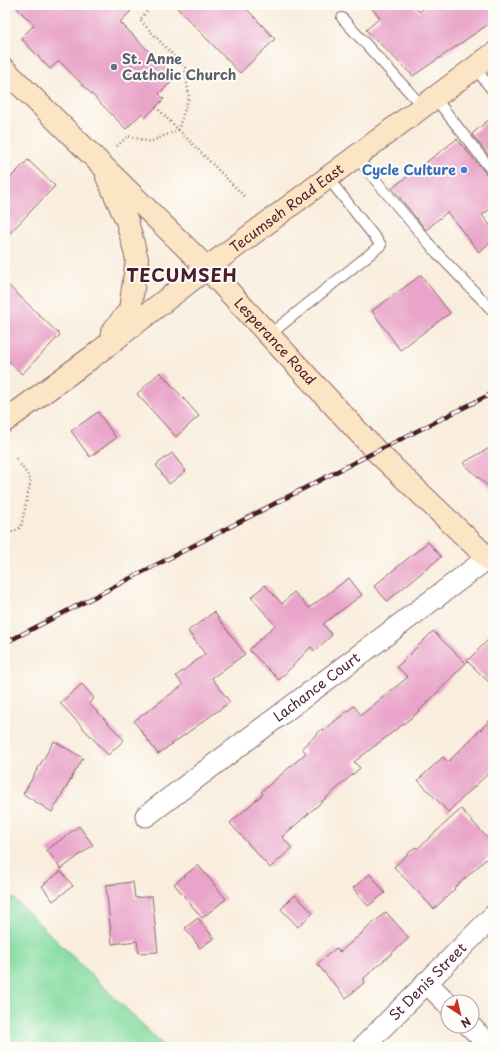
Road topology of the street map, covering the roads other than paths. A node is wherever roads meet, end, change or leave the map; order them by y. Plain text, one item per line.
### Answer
1 (342, 18) dead end
2 (493, 54) edge
3 (475, 68) junction
4 (5, 70) edge
5 (493, 91) edge
6 (429, 102) junction
7 (356, 157) junction
8 (103, 167) junction
9 (493, 172) edge
10 (328, 178) junction
11 (207, 268) junction
12 (492, 310) edge
13 (269, 335) junction
14 (92, 357) junction
15 (5, 421) edge
16 (490, 561) edge
17 (146, 816) dead end
18 (493, 916) edge
19 (426, 982) junction
20 (440, 996) edge
21 (478, 1034) edge
22 (363, 1047) edge
23 (492, 1047) edge

1 - 6 lane
2 - 3 main road, Tecumseh Road East
3 - 5 lane
3 - 6 main road, Tecumseh Road East
4 - 8 main road, Lesperance Road
6 - 7 main road, Tecumseh Road East
6 - 9 lane
7 - 10 main road, Tecumseh Road East
7 - 12 lane
8 - 11 main road, Lesperance Road
8 - 14 main road
10 - 11 main road, Tecumseh Road East
10 - 13 lane
11 - 13 main road, Lesperance Road
11 - 14 main road, Tecumseh Road East
13 - 16 main road, Lesperance Road
14 - 15 main road, Tecumseh Road East
16 - 17 street, Lachance Court
18 - 19 street, St Denis Street
19 - 20 street
19 - 22 street, St Denis Street
21 - 23 street

